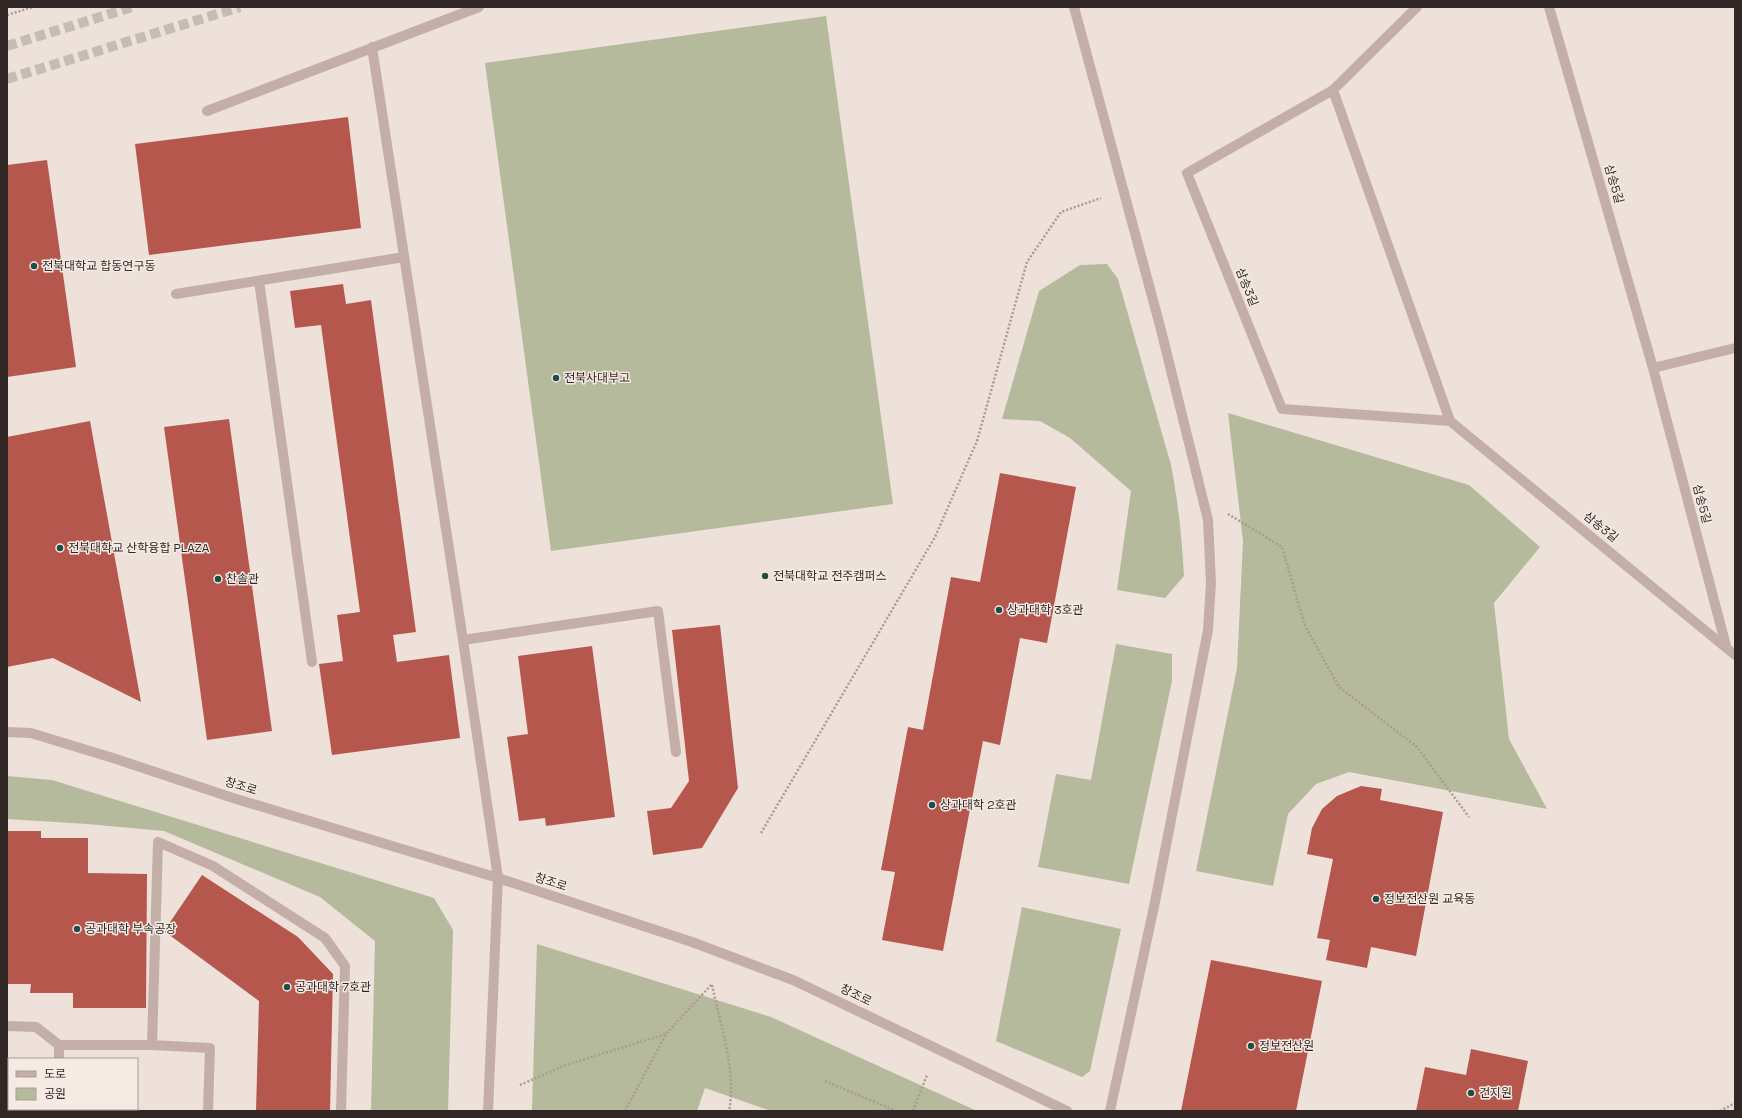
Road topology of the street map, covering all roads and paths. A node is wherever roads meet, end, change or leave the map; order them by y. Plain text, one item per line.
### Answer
1 (34, 7) edge
2 (480, 7) edge
3 (1074, 7) edge
4 (1417, 7) edge
5 (1549, 7) edge
6 (7, 15) edge
7 (372, 47) junction
8 (1333, 90) junction
9 (207, 111) dead end
10 (1101, 198) dead end
11 (404, 257) junction
12 (259, 281) junction
13 (176, 294) dead end
14 (1735, 348) edge
15 (1653, 368) junction
16 (1450, 420) junction
17 (1225, 512) dead end
18 (463, 640) junction
19 (1726, 646) junction
20 (1735, 655) edge
21 (312, 662) dead end
22 (7, 732) edge
23 (676, 752) dead end
24 (1469, 817) dead end
25 (760, 833) dead end
26 (498, 878) junction
27 (7, 1026) edge
28 (666, 1034) junction
29 (59, 1046) junction
30 (152, 1046) junction
31 (58, 1058) edge
32 (927, 1075) dead end
33 (825, 1081) dead end
34 (520, 1085) dead end
35 (1735, 1103) edge
36 (208, 1111) edge
37 (341, 1111) edge
38 (488, 1111) edge
39 (625, 1111) edge
40 (729, 1111) edge
41 (896, 1111) edge
42 (913, 1111) edge
43 (1067, 1111) edge
44 (1110, 1111) edge
45 (1720, 1111) edge

1 - 6 path
2 - 7 street
3 - 44 street
4 - 8 street, 삼송3길
5 - 15 street, 삼송5길
7 - 9 street
7 - 11 street
8 - 16 street
8 - 16 street, 삼송3길
10 - 25 path
11 - 12 street
11 - 18 street
12 - 13 street
12 - 21 street
14 - 15 street
15 - 19 street, 삼송5길
16 - 19 street, 삼송3길
17 - 24 path
18 - 23 street
18 - 26 street
19 - 20 street, 삼송3길
22 - 26 street, 창조로
26 - 38 street
26 - 43 street, 창조로
27 - 29 street
28 - 34 path
28 - 39 path
28 - 40 path
29 - 30 street
29 - 31 street
30 - 36 street
30 - 37 street
32 - 42 path
33 - 41 path
35 - 45 path

